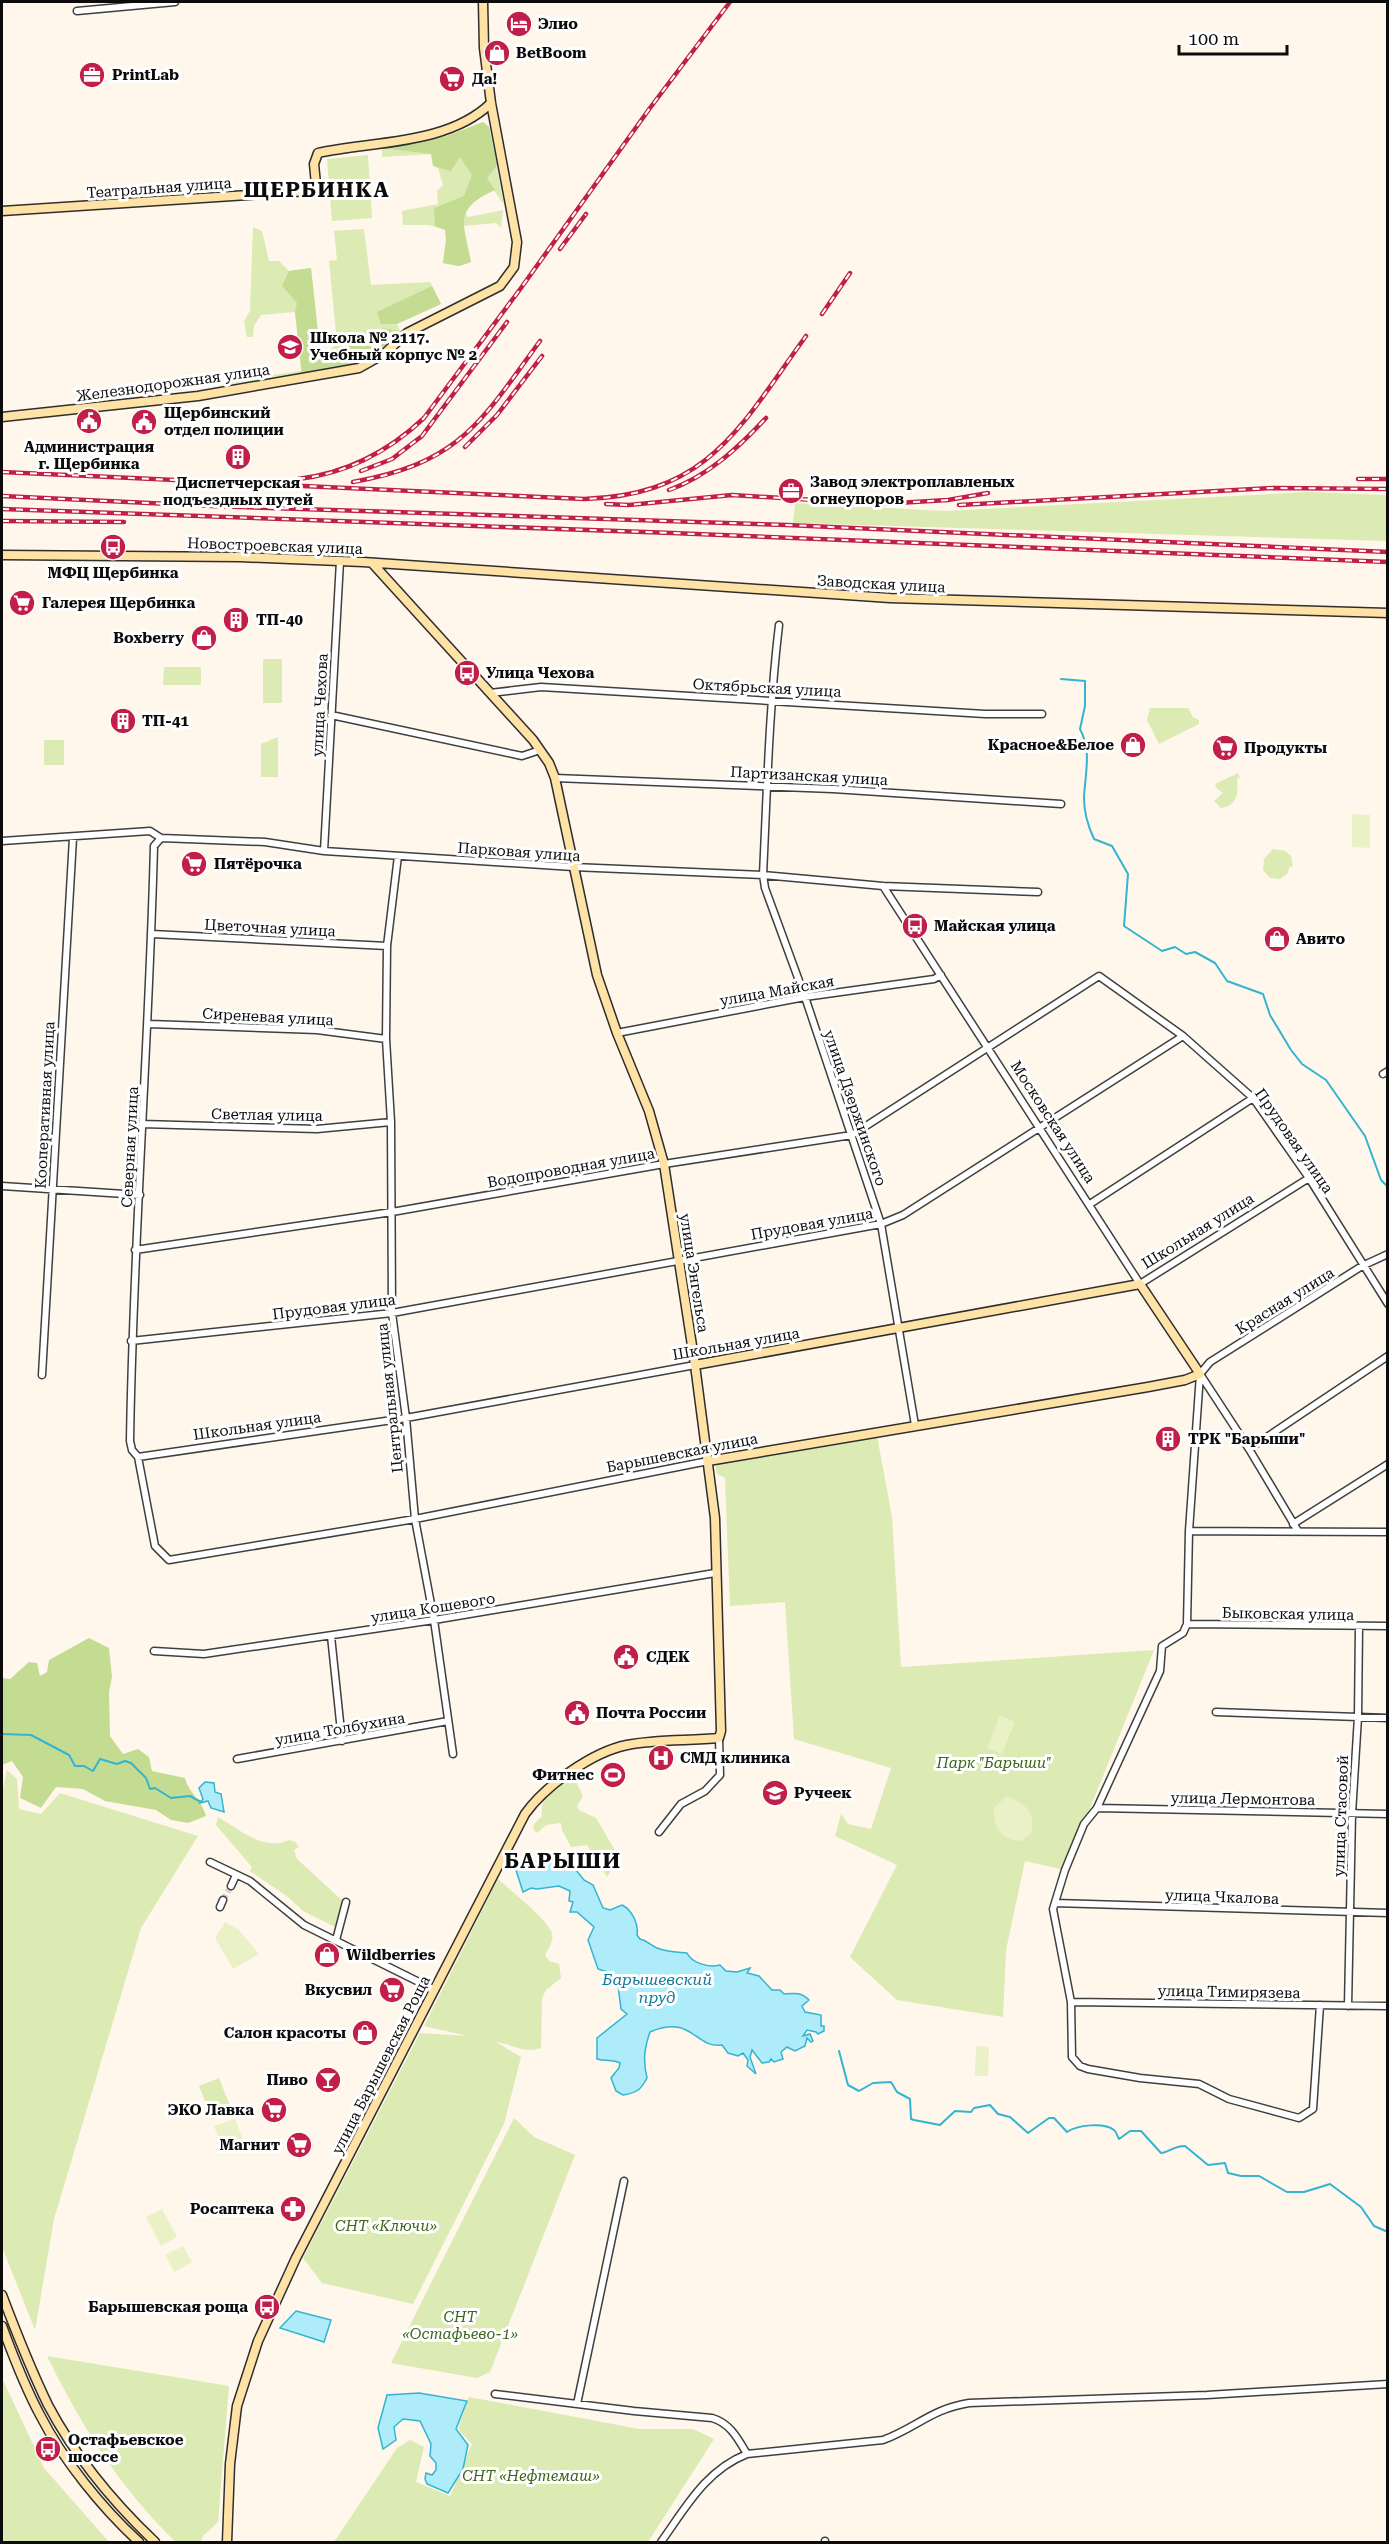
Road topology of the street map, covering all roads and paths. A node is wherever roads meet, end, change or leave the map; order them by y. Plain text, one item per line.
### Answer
1 (175, 2) edge
2 (483, 2) edge
3 (77, 11) dead end
4 (490, 103) junction
5 (2, 211) edge
6 (2, 417) edge
7 (2, 555) edge
8 (340, 561) junction
9 (373, 564) junction
10 (1388, 613) edge
11 (779, 625) dead end
12 (490, 693) junction
13 (770, 700) junction
14 (1042, 714) dead end
15 (331, 715) junction
16 (540, 750) junction
17 (555, 778) junction
18 (765, 785) junction
19 (1061, 804) dead end
20 (73, 838) junction
21 (161, 838) junction
22 (2, 841) edge
23 (324, 851) junction
24 (398, 856) junction
25 (573, 867) junction
26 (763, 876) junction
27 (883, 886) junction
28 (1038, 892) dead end
29 (152, 934) junction
30 (387, 946) junction
31 (941, 975) junction
32 (805, 997) junction
33 (149, 1024) junction
34 (617, 1033) junction
35 (1183, 1036) junction
36 (386, 1040) junction
37 (989, 1048) junction
38 (1253, 1098) junction
39 (391, 1122) junction
40 (142, 1124) junction
41 (1040, 1129) junction
42 (852, 1135) junction
43 (664, 1164) junction
44 (1309, 1178) junction
45 (2, 1186) edge
46 (52, 1189) junction
47 (140, 1195) junction
48 (1090, 1204) junction
49 (392, 1212) junction
50 (881, 1224) junction
51 (135, 1250) junction
52 (1388, 1254) edge
53 (678, 1260) junction
54 (1362, 1266) junction
55 (1140, 1284) junction
56 (1388, 1304) edge
57 (393, 1313) junction
58 (900, 1329) junction
59 (131, 1341) junction
60 (1388, 1356) edge
61 (695, 1365) junction
62 (1200, 1374) junction
63 (42, 1375) dead end
64 (406, 1418) junction
65 (915, 1425) junction
66 (1250, 1449) junction
67 (138, 1456) junction
68 (708, 1461) junction
69 (1388, 1464) edge
70 (415, 1519) junction
71 (1293, 1524) junction
72 (1189, 1531) junction
73 (1298, 1531) junction
74 (1388, 1532) edge
75 (169, 1560) joint
76 (715, 1573) junction
77 (434, 1620) junction
78 (1187, 1624) junction
79 (1359, 1626) junction
80 (1388, 1626) edge
81 (331, 1636) junction
82 (154, 1651) dead end
83 (1216, 1712) dead end
84 (1358, 1717) junction
85 (1388, 1718) edge
86 (448, 1721) junction
87 (719, 1738) junction
88 (342, 1742) junction
89 (453, 1754) dead end
90 (237, 1759) dead end
91 (1097, 1808) junction
92 (1352, 1814) junction
93 (1388, 1814) edge
94 (659, 1832) dead end
95 (210, 1862) dead end
96 (236, 1875) junction
97 (231, 1886) tunnel mouth
98 (223, 1900) tunnel mouth
99 (346, 1902) dead end
100 (1055, 1903) junction
101 (220, 1907) dead end
102 (1350, 1913) junction
103 (1388, 1913) edge
104 (336, 1940) junction
105 (435, 1990) junction
106 (1071, 2002) junction
107 (1320, 2005) junction
108 (1348, 2006) junction
109 (1388, 2006) edge
110 (624, 2181) dead end
111 (2, 2295) edge
112 (2, 2326) edge
113 (1388, 2384) edge
114 (495, 2394) dead end
115 (577, 2404) junction
116 (747, 2454) junction
117 (139, 2542) edge
118 (155, 2542) edge
119 (227, 2542) edge
120 (661, 2542) edge

1 - 3 street
2 - 4 street, Железнодорожная улица
4 - 5 street, Театральная улица
4 - 6 street, Железнодорожная улица
7 - 8 street, Новостроевская улица
8 - 9 street, Новостроевская улица
8 - 15 street, улица Чехова
9 - 10 street, Заводская улица
9 - 12 street, Новостроевская улица
11 - 13 street, улица Дзержинского
12 - 13 street, Октябрьская улица
12 - 16 street, Новостроевская улица
13 - 14 street, Октябрьская улица
13 - 18 street, улица Дзержинского
15 - 16 street
15 - 23 street, улица Чехова
16 - 17 street, Новостроевская улица
17 - 18 street, Партизанская улица
17 - 25 street, улица Энгельса
18 - 19 street, Партизанская улица
18 - 26 street, улица Дзержинского
20 - 21 street, Парковая улица
20 - 22 street, Парковая улица
20 - 46 street, Кооперативная улица
21 - 23 street, Парковая улица
21 - 29 street, Северная улица
23 - 24 street, Парковая улица
24 - 25 street, Парковая улица
24 - 30 street, Центральная улица
25 - 26 street, Парковая улица
25 - 34 street, улица Энгельса
26 - 27 street, Парковая улица
26 - 32 street, улица Дзержинского
27 - 28 street, Парковая улица
27 - 31 street, Московская улица
29 - 30 street, Цветочная улица
29 - 33 street, Северная улица
30 - 36 street, Центральная улица
31 - 32 street, улица Майская
31 - 37 street, Московская улица
32 - 34 street, улица Майская
32 - 42 street, улица Дзержинского
33 - 36 street, Сиреневая улица
33 - 40 street, Северная улица
34 - 43 street, улица Энгельса
35 - 37 street, Водопроводная улица
35 - 38 street, Прудовая улица
35 - 41 street, Прудовая улица
36 - 39 street, Центральная улица
37 - 41 street, Московская улица
37 - 42 street, Водопроводная улица
38 - 44 street, Прудовая улица
38 - 48 street
39 - 40 street, Светлая улица
39 - 49 street, Центральная улица
40 - 47 street, Северная улица
41 - 48 street, Московская улица
41 - 50 street, Прудовая улица
42 - 43 street, Водопроводная улица
42 - 50 street, улица Дзержинского
43 - 49 street, Водопроводная улица
43 - 53 street, улица Энгельса
44 - 54 street, Прудовая улица
44 - 55 street, Школьная улица
45 - 46 street
46 - 47 street
46 - 63 street, Кооперативная улица
47 - 51 street, Северная улица
48 - 55 street, Московская улица
49 - 51 street, Водопроводная улица
49 - 57 street, Центральная улица
50 - 53 street, Прудовая улица
50 - 58 street, улица Дзержинского
51 - 59 street, Северная улица
52 - 54 street, Красная улица
53 - 57 street, Прудовая улица
53 - 61 street, улица Энгельса
54 - 56 street, Прудовая улица
54 - 62 street, Красная улица
55 - 58 street, Школьная улица
55 - 62 street, Московская улица
57 - 59 street, Прудовая улица
57 - 64 street, Центральная улица
58 - 61 street, Школьная улица
58 - 65 street, улица Дзержинского
59 - 67 street, Северная улица
60 - 66 street
61 - 64 street, Школьная улица
61 - 68 street, улица Энгельса
62 - 65 street, Барышевская улица
62 - 66 street
62 - 72 street
64 - 67 street, Школьная улица
64 - 70 street, Центральная улица
65 - 68 street, Барышевская улица
66 - 71 street
67 - 75 street, Северная улица
68 - 70 street, Барышевская улица
68 - 76 street, улица Энгельса
69 - 71 street
70 - 75 street, Барышевская улица
70 - 77 street, Центральная улица
71 - 73 street
72 - 73 street
72 - 78 street
73 - 74 street
76 - 77 street, улица Кошевого
76 - 87 street, улица Энгельса
77 - 81 street, улица Кошевого
77 - 86 street, Центральная улица
78 - 79 street, Быковская улица
78 - 91 street
79 - 80 street, Быковская улица
79 - 84 street, улица Стасовой
81 - 82 street, улица Кошевого
81 - 88 street
83 - 84 street
84 - 85 street
84 - 92 street, улица Стасовой
86 - 88 street, улица Толбухина
86 - 89 street, Центральная улица
87 - 94 street, улица Энгельса
87 - 105 street, улица Барышевская Роща
88 - 90 street, улица Толбухина
91 - 92 street, улица Лермонтова
91 - 100 street
92 - 93 street, улица Лермонтова
92 - 102 street, улица Стасовой
95 - 96 street
96 - 97 street
96 - 104 street
98 - 101 street
99 - 104 street
100 - 102 street, улица Чкалова
100 - 106 street
102 - 103 street, улица Чкалова
102 - 108 street, улица Стасовой
104 - 105 street
105 - 119 street, улица Барышевская Роща
106 - 107 street, улица Тимирязева
106 - 107 street
107 - 108 street, улица Тимирязева
108 - 109 street, улица Тимирязева
110 - 115 street
111 - 118 street
112 - 117 street
113 - 116 street
114 - 115 street
115 - 116 street
116 - 120 street

